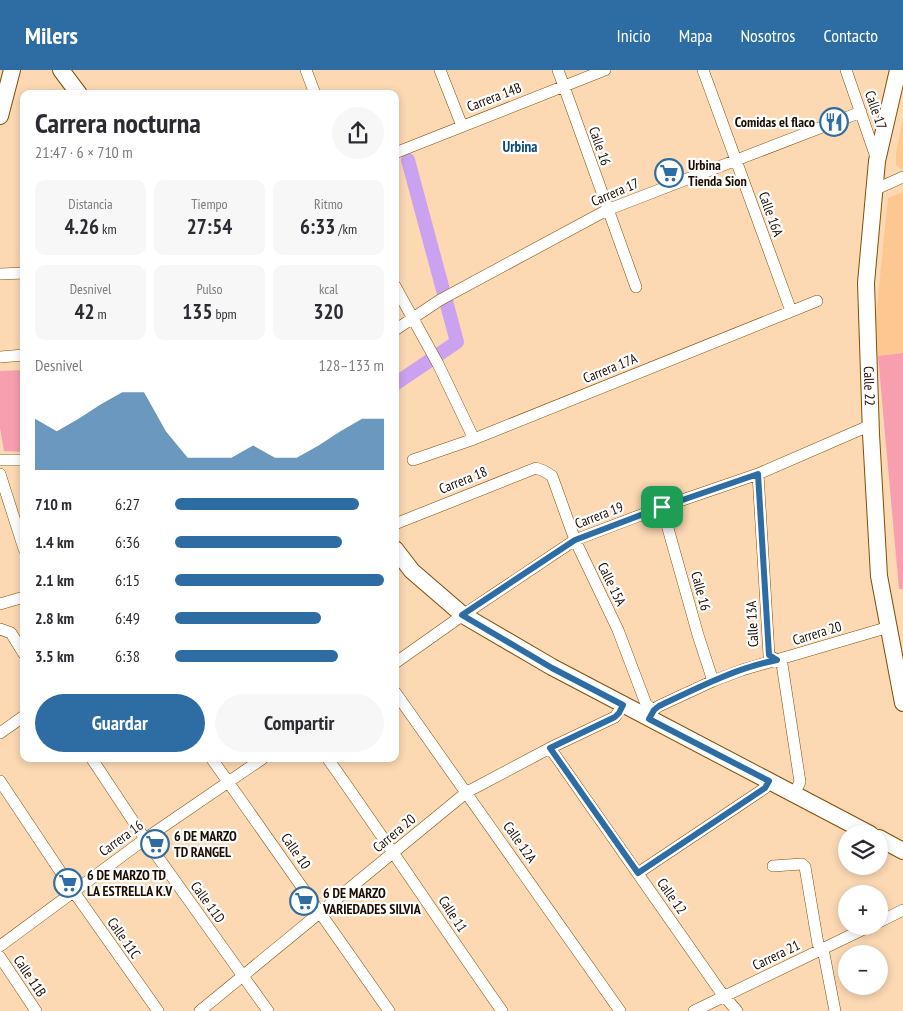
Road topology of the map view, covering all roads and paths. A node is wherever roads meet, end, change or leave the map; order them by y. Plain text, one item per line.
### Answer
1 (61, 70) edge
2 (306, 70) edge
3 (440, 70) edge
4 (558, 70) edge
5 (605, 70) edge
6 (703, 70) edge
7 (846, 70) edge
8 (898, 70) edge
9 (13, 72) edge
10 (563, 86) junction
11 (76, 90) edge
12 (314, 90) edge
13 (861, 112) junction
14 (0, 116) edge
15 (462, 126) junction
16 (399, 151) edge
17 (735, 161) junction
18 (877, 161) junction
19 (903, 177) edge
20 (874, 190) junction
21 (607, 210) junction
22 (20, 273) edge
23 (0, 274) edge
24 (636, 287) dead end
25 (399, 293) edge
26 (817, 301) dead end
27 (791, 311) junction
28 (414, 317) junction
29 (399, 327) edge
30 (20, 355) edge
31 (0, 357) edge
32 (871, 427) junction
33 (474, 439) junction
34 (0, 460) edge
35 (20, 460) edge
36 (413, 460) dead end
37 (544, 470) joint
38 (0, 474) edge
39 (758, 474) junction
40 (662, 507) junction
41 (399, 522) edge
42 (20, 536) edge
43 (575, 540) junction
44 (399, 554) edge
45 (20, 599) edge
46 (0, 604) edge
47 (462, 615) junction
48 (889, 627) junction
49 (2, 629) edge
50 (20, 648) edge
51 (399, 660) edge
52 (777, 660) junction
53 (713, 681) junction
54 (399, 698) edge
55 (903, 703) edge
56 (623, 705) junction
57 (651, 714) junction
58 (20, 719) edge
59 (0, 733) edge
60 (550, 748) junction
61 (94, 762) edge
62 (214, 762) edge
63 (258, 762) edge
64 (330, 762) edge
65 (0, 781) edge
66 (769, 781) junction
67 (228, 782) junction
68 (467, 792) junction
69 (794, 794) junction
70 (853, 825) edge
71 (145, 839) junction
72 (888, 843) edge
73 (903, 851) edge
74 (395, 853) junction
75 (773, 866) dead end
76 (638, 873) junction
77 (74, 892) junction
78 (903, 910) edge
79 (321, 913) junction
80 (888, 918) edge
81 (851, 935) edge
82 (0, 946) edge
83 (822, 949) junction
84 (0, 958) edge
85 (243, 976) junction
86 (725, 996) junction
87 (36, 1011) edge
88 (158, 1011) edge
89 (200, 1011) edge
90 (268, 1011) edge
91 (389, 1011) edge
92 (502, 1011) edge
93 (620, 1011) edge
94 (694, 1011) edge
95 (737, 1011) edge
96 (835, 1011) edge

1 - 11 street
2 - 12 street
3 - 15 street
4 - 10 street, Calle 16
5 - 10 street, Carrera 14B
6 - 17 street, Calle 16A
7 - 13 street, Calle 17
8 - 18 street, Calle 22
9 - 14 street
10 - 15 street, Carrera 14B
10 - 21 street, Calle 16
13 - 17 street, Carrera 17
13 - 18 street, Calle 17
15 - 16 street, Carrera 14B
17 - 21 street, Carrera 17
17 - 27 street, Calle 16A
18 - 20 street, Calle 22
19 - 20 street
20 - 32 street, Calle 22
21 - 24 street, Calle 16
21 - 28 street, Carrera 17
22 - 23 street
25 - 28 street
26 - 27 street, Carrera 17A
27 - 33 street, Carrera 17A
28 - 29 street, Carrera 17
28 - 33 street
30 - 31 street
32 - 39 street, Carrera 19
32 - 48 street, Calle 22
33 - 36 street, Carrera 17A
34 - 35 street
37 - 41 street, Carrera 18
37 - 43 street, Calle 15A
38 - 42 street
39 - 40 street, Carrera 19
39 - 52 street, Calle 13A
40 - 43 street, Carrera 19
40 - 53 street, Calle 16
43 - 47 street, Carrera 19
43 - 57 street, Calle 15A
44 - 47 street
45 - 46 street
47 - 51 street
47 - 56 street
48 - 52 street, Carrera 20
48 - 55 street, Calle 22
49 - 50 street
52 - 53 street, Carrera 20
52 - 69 street, Calle 13A
53 - 57 street, Carrera 20
54 - 68 street, Calle 12A
56 - 57 street
56 - 60 street, Carrera 20
57 - 66 street
58 - 59 street
60 - 68 street, Carrera 20
60 - 76 street, Calle 12
61 - 71 street, Calle 11D
62 - 67 street, Calle 10
63 - 67 street, Carrera 16
64 - 74 street, Calle 11
65 - 77 street, Calle 11C
66 - 69 street
66 - 76 street
67 - 71 street, Carrera 16
67 - 79 street, Calle 10
68 - 74 street, Carrera 20
68 - 93 street, Calle 12A
69 - 70 street
71 - 77 street, Carrera 16
71 - 85 street, Calle 11D
72 - 73 street
74 - 79 street, Carrera 20
74 - 92 street, Calle 11
75 - 83 street
76 - 86 street, Calle 12
77 - 82 street, Carrera 16
77 - 88 street, Calle 11C
78 - 80 street
79 - 85 street, Carrera 20
79 - 91 street, Calle 10
81 - 83 street, Carrera 21
83 - 86 street, Carrera 21
83 - 96 street
84 - 87 street, Calle 11B
85 - 89 street, Carrera 20
85 - 90 street, Calle 11D
86 - 94 street, Carrera 21
86 - 95 street, Calle 12

